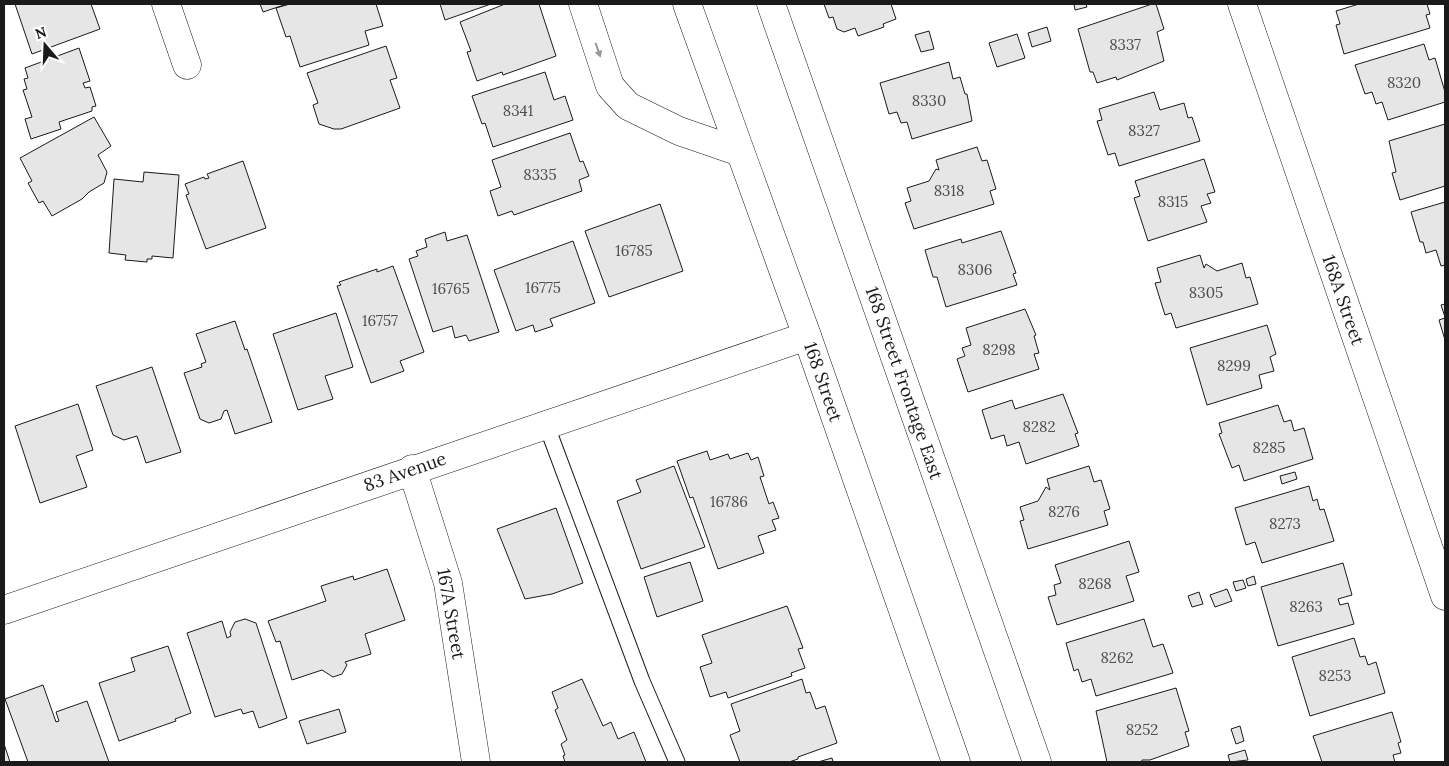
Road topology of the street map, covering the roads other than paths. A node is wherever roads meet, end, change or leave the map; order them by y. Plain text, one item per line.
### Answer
1 (166, 4) edge
2 (583, 4) edge
3 (687, 4) edge
4 (771, 4) edge
5 (1242, 4) edge
6 (187, 64) dead end
7 (740, 152) junction
8 (807, 336) junction
9 (546, 424) junction
10 (412, 469) junction
11 (1445, 596) edge
12 (4, 610) edge
13 (476, 762) edge
14 (678, 762) edge
15 (956, 762) edge
16 (1037, 762) edge

1 - 6 street
2 -> 7 street
3 - 7 street, 168 Street
4 - 16 street, 168 Street Frontage East
5 - 11 street, 168A Street
7 - 8 street, 168 Street
8 - 9 street, 83 Avenue
8 - 15 street, 168 Street
9 - 10 street, 83 Avenue
9 - 14 lane
10 - 12 street, 83 Avenue
10 - 13 street, 167A Street

